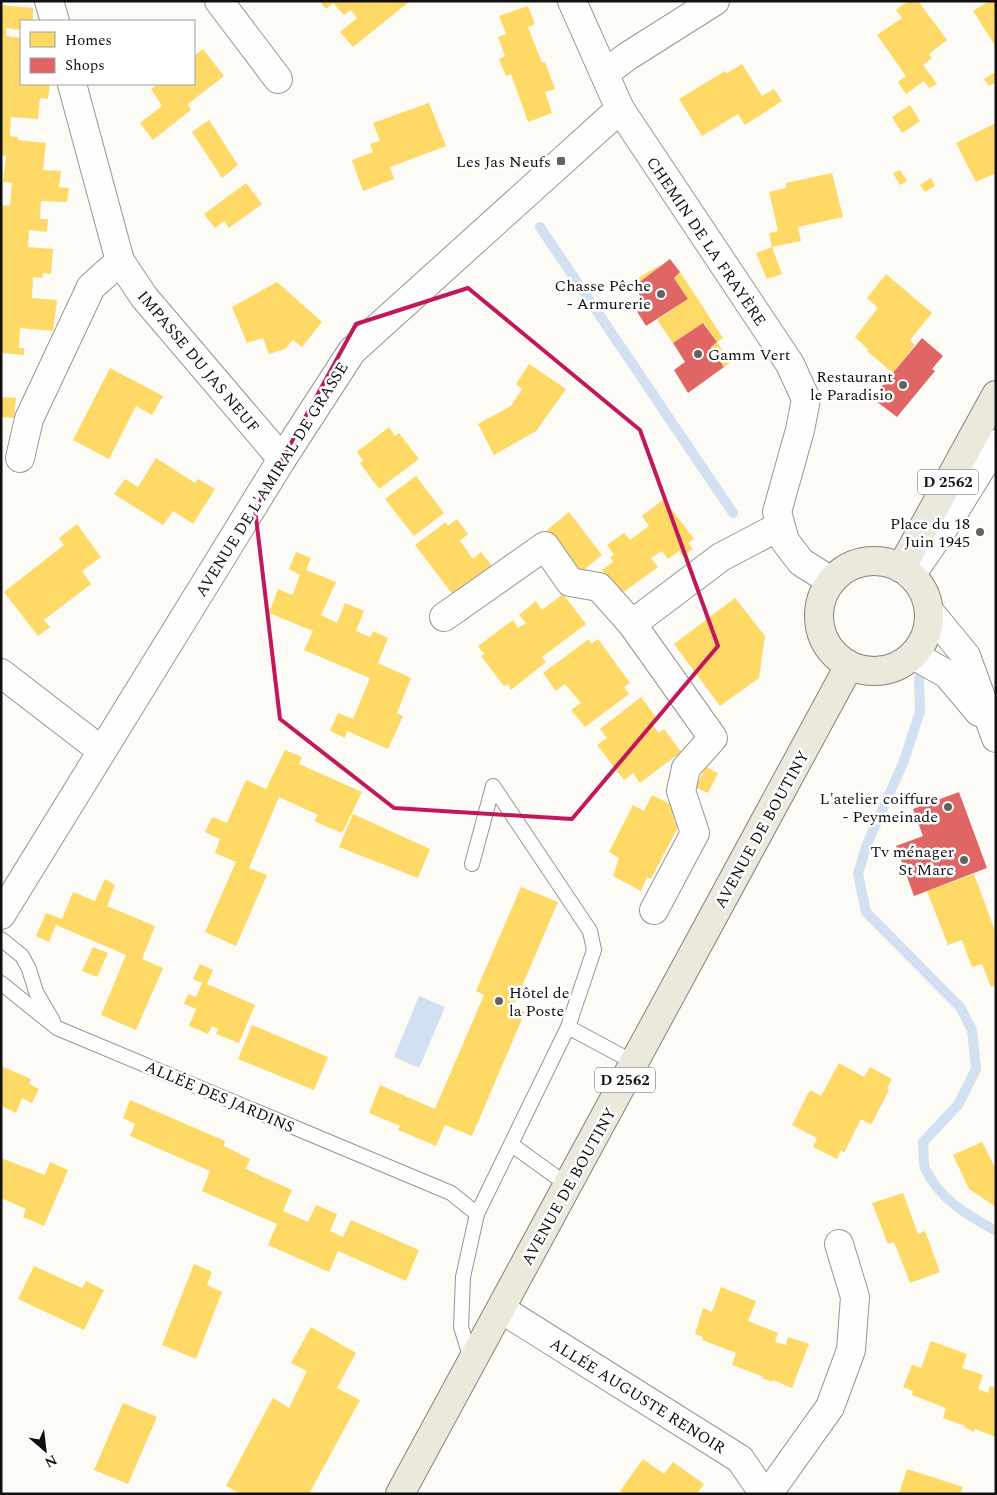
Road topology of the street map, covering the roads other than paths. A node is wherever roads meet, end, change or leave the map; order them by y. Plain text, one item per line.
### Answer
1 (49, 1) edge
2 (219, 1) edge
3 (572, 1) edge
4 (715, 1) edge
5 (55, 20) edge
6 (605, 73) junction
7 (278, 78) dead end
8 (72, 85) edge
9 (620, 109) junction
10 (120, 261) junction
11 (996, 396) edge
12 (996, 444) edge
13 (20, 458) dead end
14 (282, 459) junction
15 (780, 526) junction
16 (906, 572) junction
17 (831, 581) junction
18 (929, 611) junction
19 (444, 617) dead end
20 (632, 624) junction
21 (913, 655) junction
22 (850, 666) junction
23 (1, 673) edge
24 (994, 733) edge
25 (102, 751) junction
26 (472, 864) dead end
27 (654, 910) dead end
28 (1, 915) edge
29 (1, 939) edge
30 (1, 983) edge
31 (568, 1027) junction
32 (57, 1028) junction
33 (634, 1063) junction
34 (512, 1145) junction
35 (569, 1186) junction
36 (477, 1214) junction
37 (839, 1244) dead end
38 (501, 1309) junction
39 (472, 1362) junction
40 (400, 1494) edge
41 (764, 1494) edge
42 (768, 1494) edge

1 - 5 street
2 - 7 street
3 - 6 street, CHEMIN DE LA FRAYÈRE
4 - 6 street
6 - 9 street, CHEMIN DE LA FRAYÈRE
8 - 10 street, IMPASSE DU JAS NEUF
9 - 14 street, AVENUE DE L'AMIRAL DE GRASSE
9 - 15 street, CHEMIN DE LA FRAYÈRE
10 - 13 street
10 - 14 street, IMPASSE DU JAS NEUF
11 - 16 main road, D 2562
12 - 16 street
14 - 25 street, AVENUE DE L'AMIRAL DE GRASSE
15 - 17 street, CHEMIN DE LA FRAYÈRE
15 - 20 street
16 - 17 main road
16 - 18 main road
17 - 22 main road
18 - 21 main road
18 - 24 street
19 - 20 street
20 - 27 street
21 - 22 main road
21 - 24 street
22 - 33 main road, AVENUE DE BOUTINY / D 2562
23 - 25 street
25 - 28 street, AVENUE DE L'AMIRAL DE GRASSE
26 - 31 lane
29 - 32 lane
30 - 32 lane, ALLÉE DES JARDINS
31 - 33 lane
31 - 34 lane
32 - 36 lane, ALLÉE DES JARDINS
33 - 35 main road, AVENUE DE BOUTINY / D 2562
34 - 35 lane
34 - 36 lane
35 - 38 main road, AVENUE DE BOUTINY / D 2562
36 - 39 lane
37 - 42 street
38 - 39 main road, AVENUE DE BOUTINY / D 2562
38 - 41 street, ALLÉE AUGUSTE RENOIR
39 - 40 main road, AVENUE DE BOUTINY / D 2562

